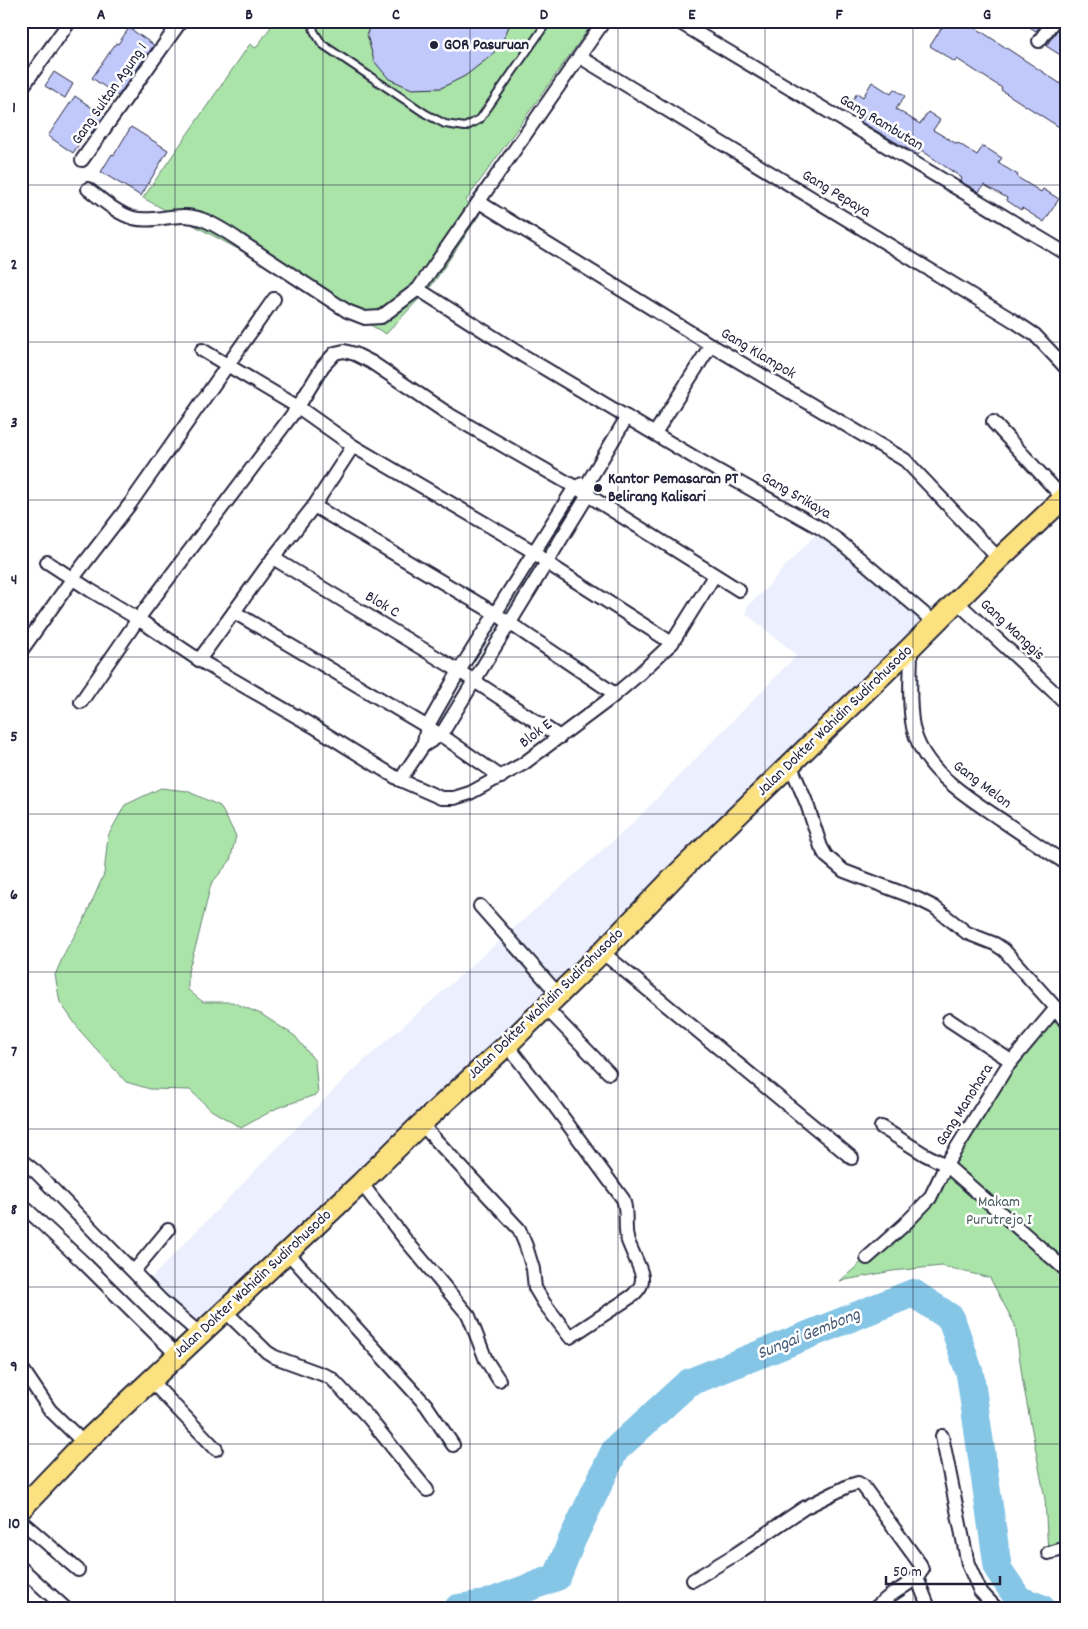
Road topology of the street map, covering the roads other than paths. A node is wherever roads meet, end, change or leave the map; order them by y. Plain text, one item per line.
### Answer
1 (70, 21) edge
2 (181, 21) edge
3 (312, 21) edge
4 (548, 21) edge
5 (604, 21) edge
6 (677, 21) edge
7 (1054, 21) edge
8 (1040, 41) dead end
9 (587, 61) junction
10 (21, 89) edge
11 (82, 160) dead end
12 (88, 189) dead end
13 (484, 206) junction
14 (1067, 254) edge
15 (425, 293) junction
16 (274, 299) dead end
17 (711, 345) junction
18 (202, 350) dead end
19 (227, 366) junction
20 (1067, 370) edge
21 (298, 407) junction
22 (627, 417) junction
23 (993, 422) dead end
24 (655, 433) junction
25 (352, 446) junction
26 (590, 479) junction
27 (576, 487) junction
28 (588, 495) junction
29 (1065, 497) edge
30 (314, 506) junction
31 (534, 552) junction
32 (273, 558) junction
33 (999, 559) junction
34 (47, 562) dead end
35 (548, 563) junction
36 (714, 576) junction
37 (73, 578) junction
38 (739, 590) dead end
39 (956, 600) junction
40 (234, 612) junction
41 (496, 614) junction
42 (138, 619) junction
43 (510, 623) junction
44 (935, 623) junction
45 (672, 643) junction
46 (911, 647) junction
47 (21, 651) edge
48 (198, 660) junction
49 (459, 671) junction
50 (474, 680) junction
51 (616, 694) junction
52 (82, 702) dead end
53 (1067, 704) edge
54 (427, 727) junction
55 (441, 735) junction
56 (560, 737) junction
57 (423, 746) junction
58 (790, 764) junction
59 (501, 777) junction
60 (400, 780) junction
61 (1067, 864) edge
62 (480, 906) dead end
63 (602, 952) junction
64 (551, 1001) junction
65 (1056, 1008) junction
66 (949, 1020) dead end
67 (1067, 1024) edge
68 (507, 1045) junction
69 (1011, 1061) junction
70 (609, 1073) dead end
71 (421, 1124) junction
72 (881, 1128) dead end
73 (852, 1158) dead end
74 (21, 1160) edge
75 (946, 1165) junction
76 (361, 1182) junction
77 (21, 1204) edge
78 (168, 1230) dead end
79 (286, 1252) junction
80 (867, 1258) dead end
81 (134, 1271) junction
82 (1067, 1271) edge
83 (225, 1311) junction
84 (200, 1334) junction
85 (177, 1355) junction
86 (21, 1367) edge
87 (150, 1380) junction
88 (499, 1380) dead end
89 (942, 1436) dead end
90 (84, 1443) junction
91 (453, 1446) dead end
92 (216, 1449) dead end
93 (427, 1490) dead end
94 (21, 1509) edge
95 (21, 1521) edge
96 (1067, 1548) edge
97 (1048, 1553) dead end
98 (21, 1568) edge
99 (78, 1570) dead end
100 (917, 1578) junction
101 (693, 1580) dead end
102 (65, 1608) edge
103 (875, 1608) edge
104 (928, 1608) edge
105 (996, 1608) edge

1 - 10 street
2 - 11 street, Gang Sultan Agung 1
3 - 4 lane
5 - 9 street
6 - 14 street, Gang Rambutan
7 - 8 street
9 - 13 street
9 - 20 street, Gang Pepaya
12 - 15 street
13 - 15 street
13 - 17 street, Gang Klampok
15 - 22 street, Gang Srikaya
16 - 19 street
17 - 24 street
17 - 33 street, Gang Klampok
18 - 19 street
19 - 21 street
19 - 37 street
21 - 25 street
21 - 27 street
21 - 42 street
22 - 24 street, Gang Srikaya
22 - 26 street
23 - 29 street
24 - 44 street, Gang Srikaya
25 - 30 street
25 - 31 street
26 - 27 street
26 - 28 street
27 - 28 street
27 - 31 street
28 - 35 street
28 - 36 street
29 - 33 main road, Jalan Dokter Wahidin Sudirohusodo
30 - 32 street
30 - 41 street
31 - 35 street
31 - 41 street
32 - 40 street
32 - 49 street, Blok C
33 - 39 main road, Jalan Dokter Wahidin Sudirohusodo
34 - 37 street, Blok E
35 - 43 street
35 - 45 street
36 - 38 street
36 - 45 street, Blok E
37 - 42 street, Blok E
37 - 47 street
39 - 44 main road, Jalan Dokter Wahidin Sudirohusodo
39 - 53 street, Gang Manggis
40 - 48 street
40 - 54 street
41 - 43 street
41 - 49 street
42 - 48 street, Blok E
42 - 52 street
43 - 50 street
43 - 51 street
44 - 46 main road, Jalan Dokter Wahidin Sudirohusodo
45 - 51 street, Blok E
46 - 58 main road, Jalan Dokter Wahidin Sudirohusodo
46 - 61 street, Gang Melon
48 - 60 street, Blok E
49 - 50 street, Blok C
49 - 54 street
50 - 55 street
50 - 56 street, Blok C
51 - 56 street, Blok E
54 - 55 street
54 - 57 street
55 - 57 street
55 - 59 street
56 - 59 street, Blok E
57 - 60 street
58 - 63 main road, Jalan Dokter Wahidin Sudirohusodo
58 - 65 street
59 - 60 street, Blok E
62 - 64 street
63 - 64 main road, Jalan Dokter Wahidin Sudirohusodo
63 - 73 street
64 - 68 main road, Jalan Dokter Wahidin Sudirohusodo
64 - 70 street
65 - 67 street
65 - 69 street, Gang Manohara
66 - 69 street
68 - 71 main road, Jalan Dokter Wahidin Sudirohusodo
68 - 71 street
69 - 75 street, Gang Manohara
71 - 76 main road, Jalan Dokter Wahidin Sudirohusodo
72 - 75 street
74 - 81 street
75 - 80 street
75 - 82 street, Gang Manohara
76 - 79 main road, Jalan Dokter Wahidin Sudirohusodo
76 - 88 street
77 - 85 street
78 - 81 street
79 - 83 main road, Jalan Dokter Wahidin Sudirohusodo
79 - 91 street
81 - 84 street
83 - 84 main road, Jalan Dokter Wahidin Sudirohusodo
83 - 93 street
84 - 85 main road, Jalan Dokter Wahidin Sudirohusodo
85 - 87 main road, Jalan Dokter Wahidin Sudirohusodo
86 - 90 street
87 - 90 main road, Jalan Dokter Wahidin Sudirohusodo
87 - 92 street
89 - 105 street
90 - 94 main road, Jalan Dokter Wahidin Sudirohusodo
95 - 99 street
96 - 97 street
98 - 102 street
100 - 101 street
100 - 103 street
100 - 104 street

